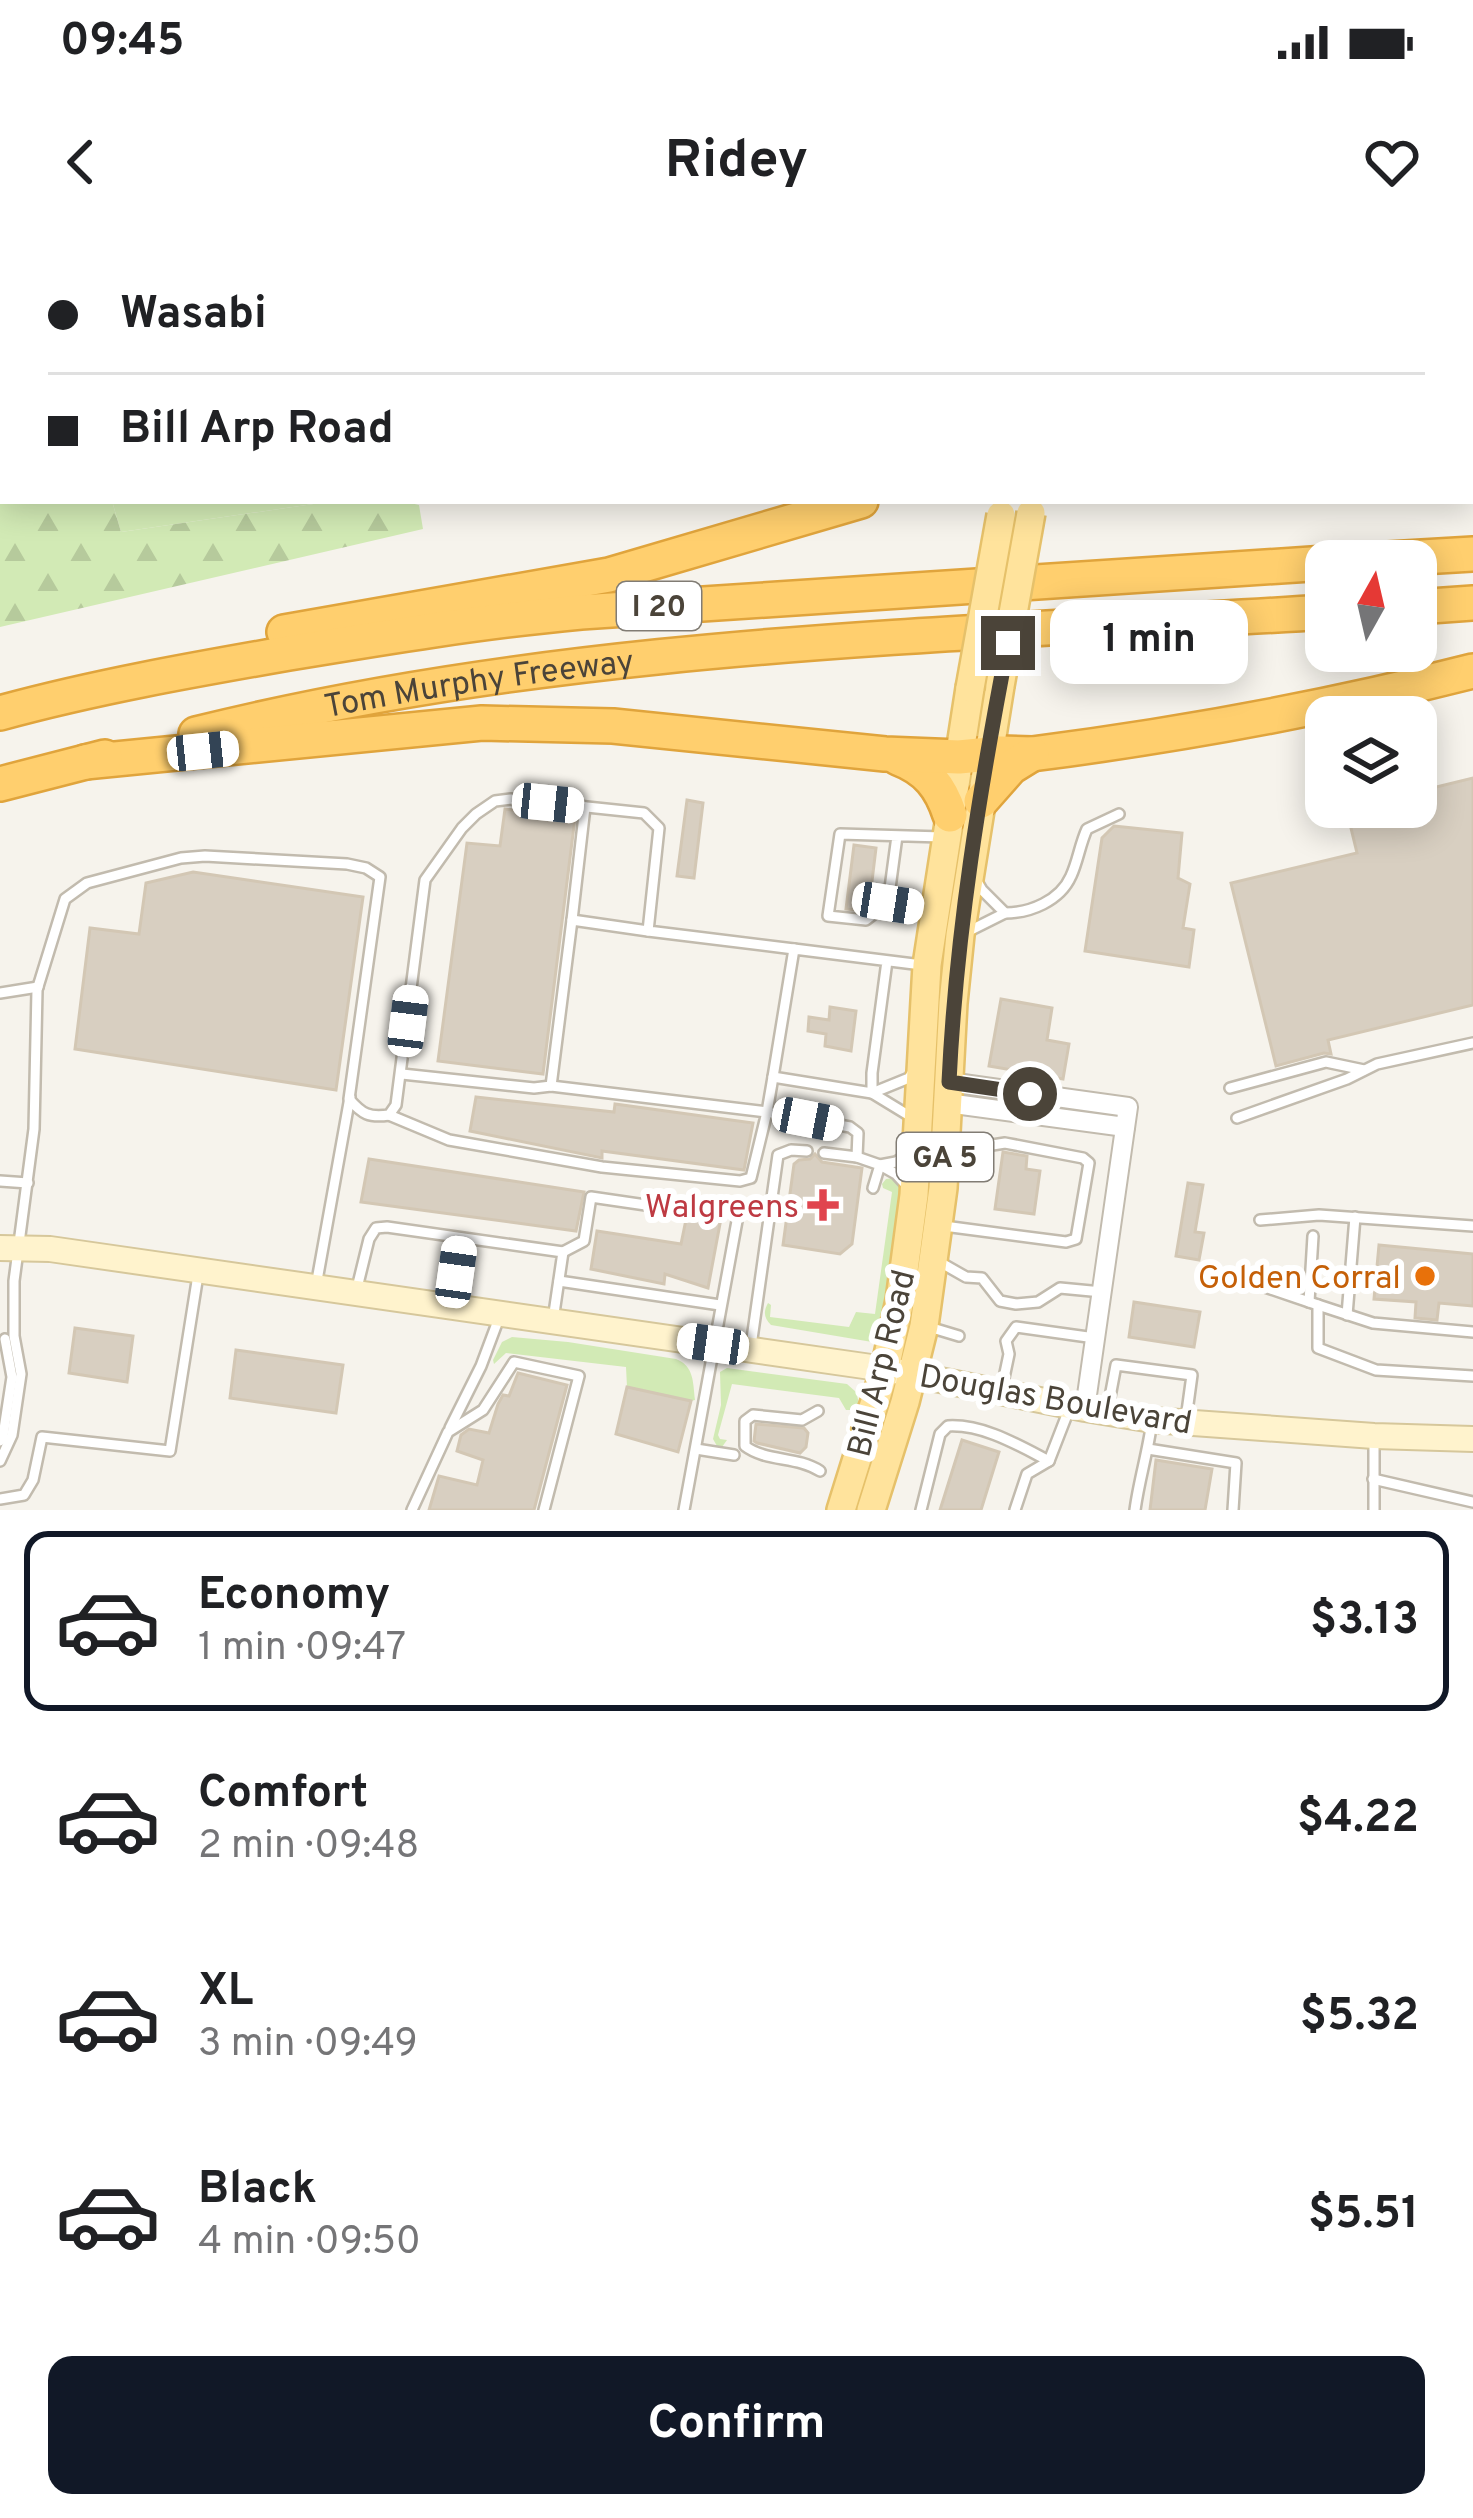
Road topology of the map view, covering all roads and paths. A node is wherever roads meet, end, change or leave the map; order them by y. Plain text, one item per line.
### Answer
1 (851, 504) edge
2 (1019, 506) edge
3 (1473, 554) edge
4 (1437, 556) edge
5 (1305, 564) edge
6 (1473, 603) edge
7 (1437, 606) edge
8 (1305, 613) edge
9 (1473, 670) edge
10 (40, 702) junction
11 (0, 713) edge
12 (885, 754) junction
13 (1031, 754) junction
14 (974, 755) junction
15 (85, 762) junction
16 (0, 784) edge
17 (981, 801) junction
18 (586, 807) junction
19 (1119, 814) dead end
20 (948, 826) junction
21 (898, 836) junction
22 (970, 871) junction
23 (888, 903) junction
24 (934, 910) junction
25 (1005, 913) junction
26 (572, 920) junction
27 (648, 931) junction
28 (960, 935) junction
29 (794, 949) junction
30 (887, 961) junction
31 (927, 965) junction
32 (38, 988) junction
33 (0, 993) edge
34 (1473, 1043) edge
35 (921, 1061) junction
36 (1364, 1070) junction
37 (401, 1074) junction
38 (773, 1077) junction
39 (551, 1086) junction
40 (1230, 1088) dead end
41 (872, 1093) junction
42 (948, 1093) junction
43 (350, 1096) junction
44 (767, 1112) junction
45 (388, 1115) junction
46 (1237, 1118) dead end
47 (917, 1133) junction
48 (807, 1151) dead end
49 (945, 1151) junction
50 (824, 1153) dead end
51 (857, 1157) junction
52 (880, 1165) junction
53 (0, 1180) edge
54 (28, 1183) junction
55 (873, 1188) dead end
56 (914, 1195) junction
57 (673, 1209) dead end
58 (1355, 1217) junction
59 (1260, 1220) dead end
60 (737, 1221) dead end
61 (939, 1226) junction
62 (1473, 1226) edge
63 (1313, 1235) dead end
64 (461, 1238) junction
65 (10, 1248) edge
66 (563, 1252) junction
67 (934, 1259) junction
68 (199, 1270) junction
69 (966, 1277) junction
70 (559, 1281) junction
71 (316, 1286) junction
72 (1262, 1286) dead end
73 (929, 1288) junction
74 (356, 1292) junction
75 (1102, 1292) junction
76 (1313, 1303) junction
77 (720, 1305) junction
78 (451, 1306) junction
79 (501, 1313) junction
80 (1347, 1315) junction
81 (554, 1321) junction
82 (924, 1325) junction
83 (1473, 1333) edge
84 (959, 1336) dead end
85 (1095, 1337) junction
86 (6, 1338) edge
87 (713, 1344) junction
88 (751, 1349) junction
89 (1070, 1363) dead end
90 (1091, 1366) junction
91 (899, 1371) junction
92 (1473, 1376) edge
93 (1001, 1392) junction
94 (1088, 1409) junction
95 (818, 1411) dead end
96 (1152, 1420) junction
97 (1186, 1423) junction
98 (448, 1432) junction
99 (1374, 1436) junction
100 (1473, 1439) edge
101 (0, 1441) edge
102 (696, 1449) junction
103 (1148, 1449) junction
104 (734, 1455) dead end
105 (0, 1461) edge
106 (1049, 1461) junction
107 (820, 1471) dead end
108 (1373, 1479) junction
109 (0, 1499) edge
110 (1473, 1502) edge
111 (412, 1510) edge
112 (544, 1510) edge
113 (684, 1510) edge
114 (841, 1510) edge
115 (871, 1510) edge
116 (921, 1510) edge
117 (1016, 1510) edge
118 (1135, 1510) edge
119 (1233, 1510) edge
120 (1375, 1510) edge

1 - 10 highway
2 - 14 main road, Bill Arp Road / GA 5, bridge
2 - 14 main road, Bill Arp Road / GA 5, bridge
3 - 4 highway
5 - 10 highway, Tom Murphy Freeway / I 20
6 - 7 highway
8 - 15 highway, Tom Murphy Freeway / I 20
9 - 13 highway
10 - 11 highway, Tom Murphy Freeway / I 20
12 - 14 highway
12 - 15 highway
12 - 20 highway
13 - 14 highway
13 - 17 highway
14 - 17 main road, Bill Arp Road / GA 5
14 - 20 main road, Bill Arp Road / GA 5
15 - 16 highway, Tom Murphy Freeway / I 20
17 - 22 main road, Bill Arp Road / GA 5
18 - 26 lane
18 - 27 lane
18 - 37 lane
19 - 25 lane
20 - 21 lane
20 - 24 main road, Bill Arp Road / GA 5
21 - 23 lane
21 - 23 lane
22 - 25 lane
22 - 28 main road, Bill Arp Road / GA 5
23 - 24 lane
24 - 31 main road, Bill Arp Road / GA 5
25 - 28 lane
26 - 27 lane
26 - 39 lane
27 - 29 lane
28 - 42 main road, Bill Arp Road / GA 5
29 - 30 lane
29 - 38 lane
30 - 31 lane
30 - 41 lane
31 - 35 main road, Bill Arp Road / GA 5
32 - 33 lane
32 - 43 lane
32 - 54 lane
34 - 36 lane
35 - 41 lane
35 - 47 main road, Bill Arp Road / GA 5
36 - 40 lane
36 - 46 lane
37 - 39 lane
37 - 45 lane
38 - 41 lane
38 - 44 lane
39 - 44 lane
41 - 47 lane
42 - 49 main road, Bill Arp Road / GA 5
42 - 75 street
43 - 45 lane
43 - 71 lane
44 - 45 lane
44 - 51 lane
47 - 52 lane
47 - 56 main road, Bill Arp Road / GA 5
48 - 88 lane
49 - 61 main road, Bill Arp Road / GA 5
49 - 61 lane
50 - 51 lane
51 - 52 lane
52 - 55 lane
52 - 56 lane
53 - 54 lane
54 - 65 lane
56 - 91 main road, Bill Arp Road / GA 5
57 - 66 lane
58 - 59 lane
58 - 62 lane
58 - 80 lane
60 - 77 lane
61 - 67 main road, Bill Arp Road / GA 5
63 - 76 lane
64 - 66 lane
64 - 74 lane
64 - 78 lane
65 - 68 main road, Douglas Boulevard
65 - 86 lane
66 - 70 lane
67 - 69 lane
67 - 73 main road, Bill Arp Road / GA 5
68 - 71 main road, Douglas Boulevard
68 - 109 lane
69 - 73 lane
69 - 75 lane
70 - 77 lane
70 - 81 lane
71 - 74 main road, Douglas Boulevard
72 - 76 lane
73 - 82 main road, Bill Arp Road / GA 5
74 - 78 main road, Douglas Boulevard
75 - 85 street
76 - 80 lane
76 - 92 lane
77 - 87 lane
78 - 79 main road, Douglas Boulevard
79 - 81 main road, Douglas Boulevard
79 - 98 lane
80 - 83 lane
81 - 87 main road, Douglas Boulevard
82 - 84 lane
82 - 91 main road, Bill Arp Road / GA 5
85 - 90 street
85 - 93 lane
86 - 101 lane
86 - 105 lane
87 - 88 main road, Douglas Boulevard
87 - 102 lane
88 - 91 main road, Douglas Boulevard
89 - 90 lane
90 - 94 street
91 - 93 main road, Douglas Boulevard
91 - 114 main road, Bill Arp Road / GA 5
91 - 115 main road, Bill Arp Road / GA 5
93 - 94 main road, Douglas Boulevard
94 - 96 main road, Douglas Boulevard
94 - 97 lane
94 - 106 lane
95 - 107 lane
96 - 97 main road, Douglas Boulevard
96 - 103 lane
97 - 99 main road, Douglas Boulevard
98 - 111 lane
98 - 112 lane
99 - 100 main road, Douglas Boulevard
99 - 108 lane
102 - 104 lane
102 - 113 lane
103 - 118 lane
103 - 119 lane
106 - 116 lane
106 - 117 lane
108 - 110 lane
108 - 120 lane

